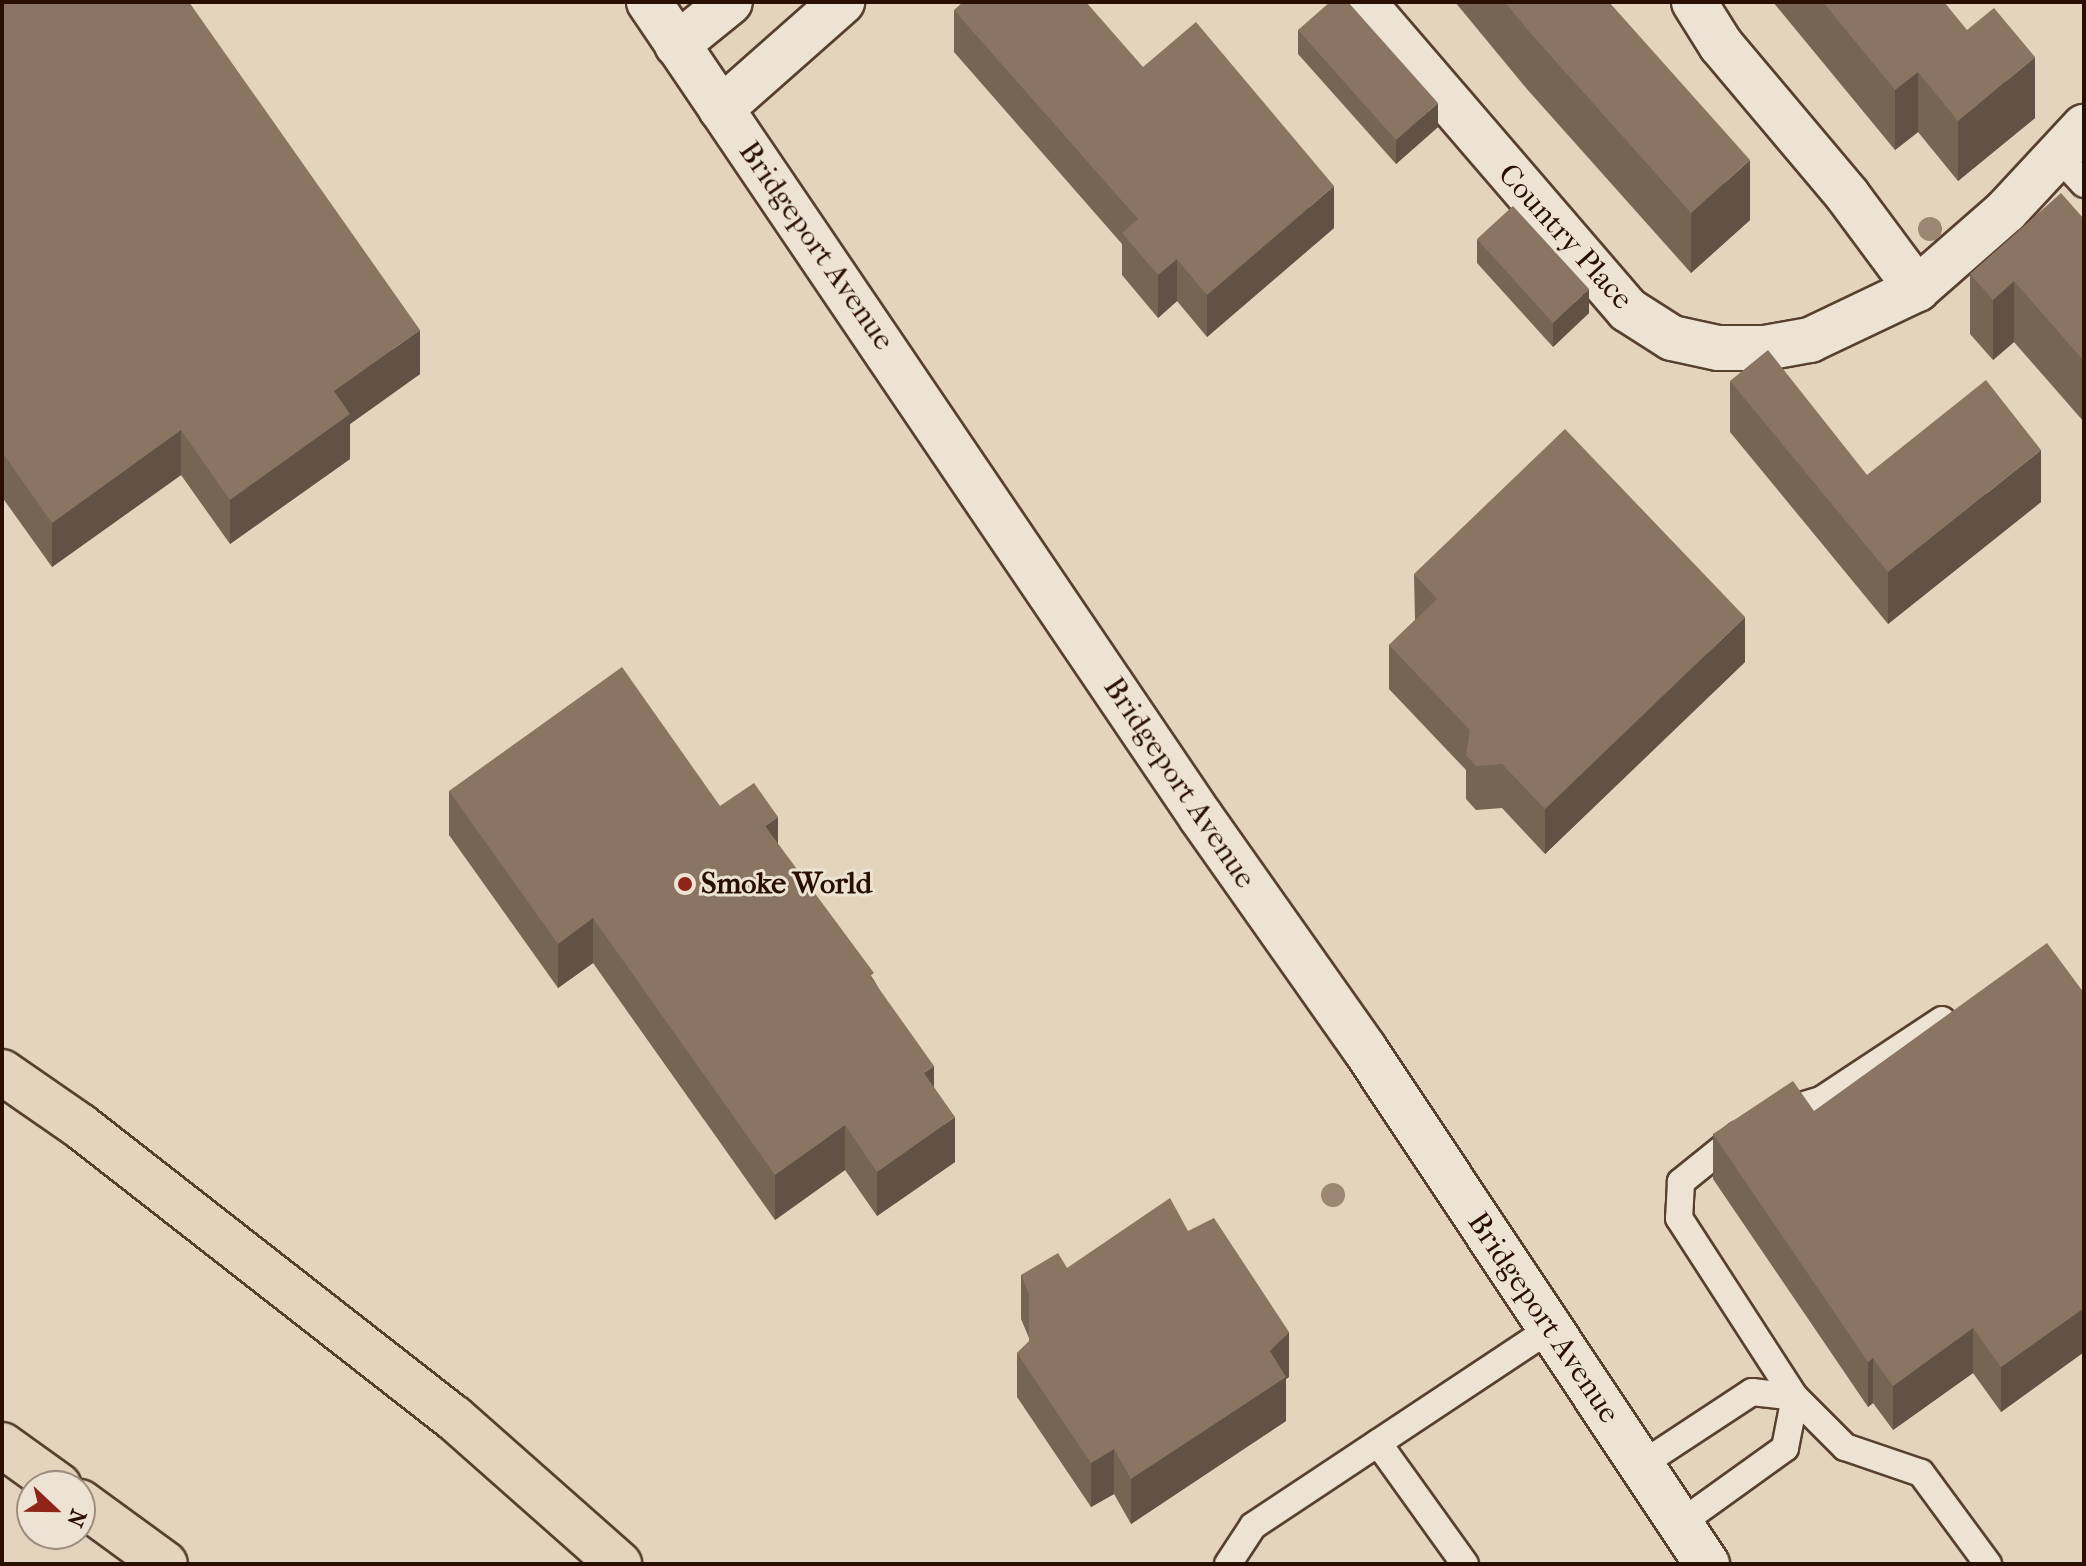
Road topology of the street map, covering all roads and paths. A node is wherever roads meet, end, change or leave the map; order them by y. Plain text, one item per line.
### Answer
1 (649, 2) edge
2 (730, 2) edge
3 (842, 2) edge
4 (1363, 2) edge
5 (1694, 2) edge
6 (677, 45) junction
7 (721, 109) junction
8 (2075, 156) edge
9 (1917, 289) junction
10 (1962, 1008) edge
11 (2, 1072) edge
12 (1550, 1329) junction
13 (1795, 1397) junction
14 (1378, 1443) junction
15 (2, 1445) edge
16 (1641, 1465) junction
17 (37, 1470) edge
18 (96, 1514) edge
19 (1682, 1522) junction
20 (165, 1564) edge
21 (619, 1564) edge
22 (1228, 1564) edge
23 (1465, 1564) edge
24 (1707, 1564) edge
25 (1988, 1564) edge

1 - 6 main road, Bridgeport Avenue
2 - 6 main road
3 - 7 main road
4 - 9 main road, Country Place
5 - 9 main road
6 - 7 main road, Bridgeport Avenue
7 - 12 main road, Bridgeport Avenue
8 - 9 main road, Country Place
10 - 13 lane
11 - 21 highway
12 - 14 lane
12 - 16 main road, Bridgeport Avenue
13 - 16 lane
13 - 19 lane
13 - 25 lane
14 - 22 lane
14 - 23 lane
15 - 17 highway
16 - 19 main road, Bridgeport Avenue
18 - 20 highway
19 - 24 main road, Bridgeport Avenue

